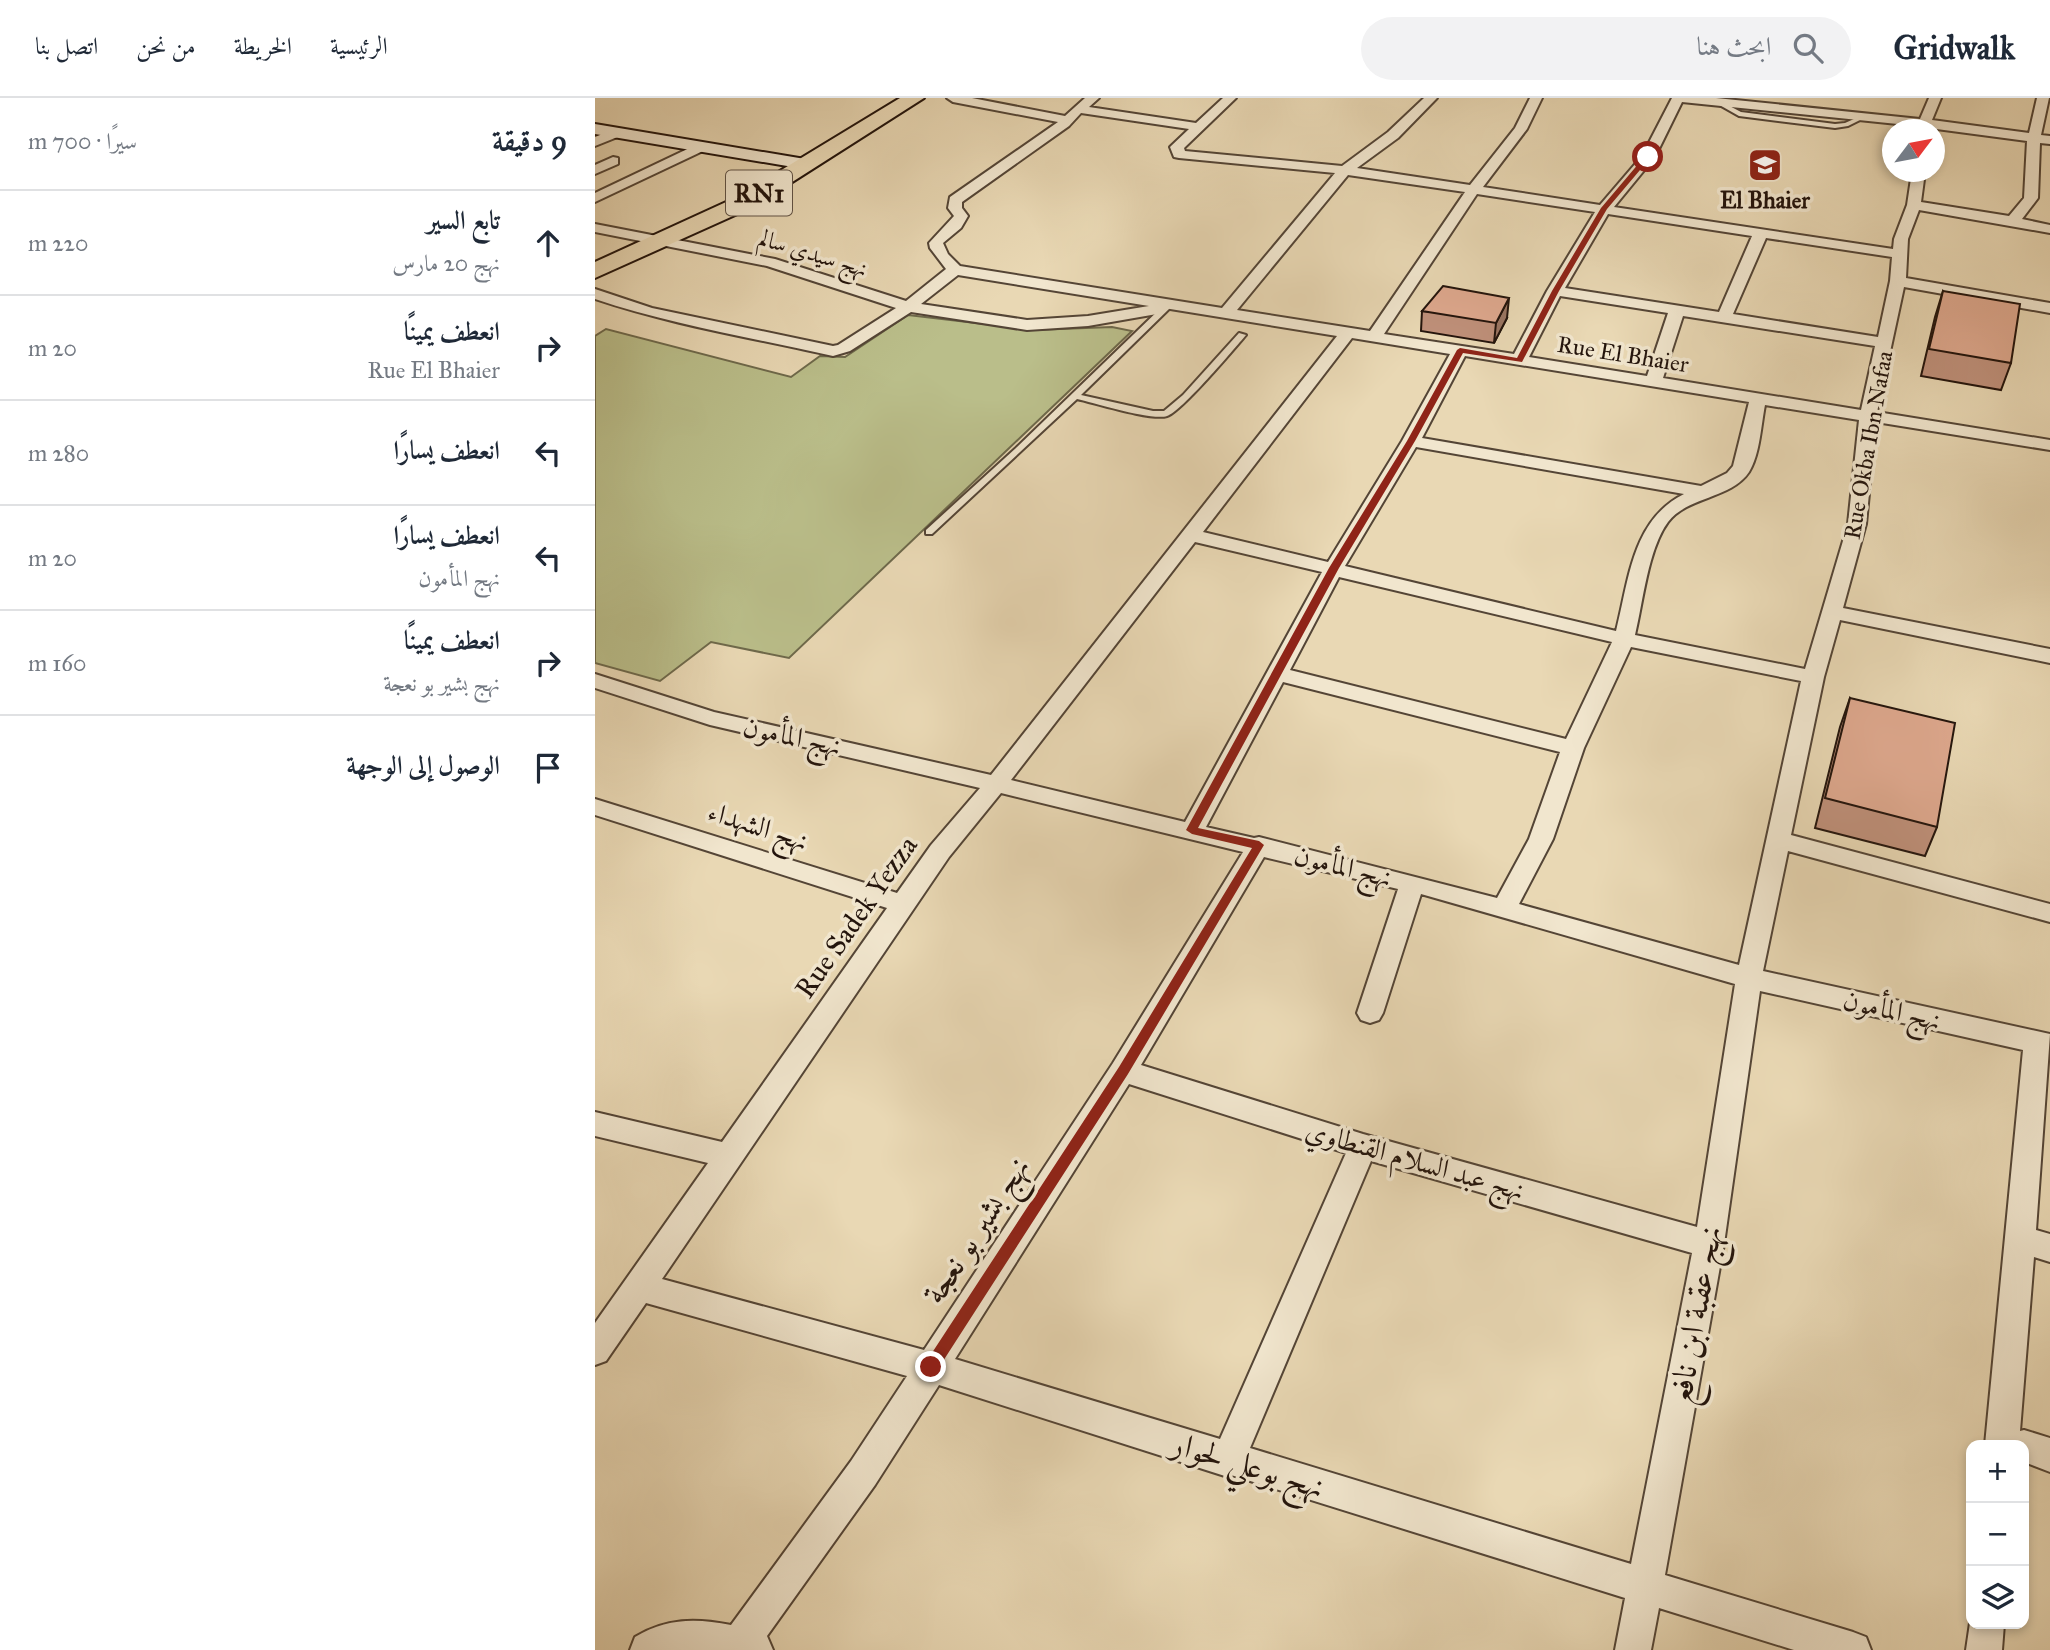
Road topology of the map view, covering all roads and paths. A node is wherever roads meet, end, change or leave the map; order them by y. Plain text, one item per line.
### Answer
1 (914, 98) edge
2 (953, 98) edge
3 (1093, 98) edge
4 (1230, 98) edge
5 (1430, 98) edge
6 (1536, 98) edge
7 (1679, 98) edge
8 (1935, 98) edge
9 (2043, 98) edge
10 (1077, 108) junction
11 (1926, 119) edge
12 (1067, 120) junction
13 (1882, 120) edge
14 (1199, 127) junction
15 (595, 129) edge
16 (1945, 129) edge
17 (615, 133) junction
18 (2034, 139) junction
19 (2050, 140) edge
20 (595, 142) edge
21 (700, 147) junction
22 (613, 161) dead end
23 (805, 164) junction
24 (595, 170) edge
25 (1345, 170) junction
26 (1917, 182) edge
27 (1474, 189) junction
28 (595, 198) edge
29 (1914, 205) junction
30 (1605, 208) junction
31 (2013, 221) junction
32 (595, 228) edge
33 (2050, 229) edge
34 (1761, 232) junction
35 (663, 242) junction
36 (1899, 254) junction
37 (955, 270) junction
38 (595, 271) edge
39 (1898, 281) junction
40 (1555, 291) junction
41 (595, 294) edge
42 (908, 307) junction
43 (1189, 307) junction
44 (1166, 308) junction
45 (2050, 308) edge
46 (1677, 310) junction
47 (1226, 313) junction
48 (1724, 318) junction
49 (1348, 332) junction
50 (1242, 335) dead end
51 (1374, 337) junction
52 (1885, 343) junction
53 (1460, 350) junction
54 (1519, 361) junction
55 (1653, 382) junction
56 (1078, 397) junction
57 (1758, 399) junction
58 (1868, 416) junction
59 (1411, 441) junction
60 (2050, 445) edge
61 (1699, 491) junction
62 (929, 532) dead end
63 (1190, 535) junction
64 (1334, 568) junction
65 (1832, 612) junction
66 (1624, 639) junction
67 (2050, 656) edge
68 (1276, 673) junction
69 (1813, 677) junction
70 (598, 685) edge
71 (1573, 748) junction
72 (996, 784) junction
73 (600, 815) edge
74 (1192, 830) junction
75 (1777, 840) junction
76 (1259, 845) junction
77 (1412, 883) junction
78 (902, 904) junction
79 (1504, 908) junction
80 (2050, 913) edge
81 (1749, 978) junction
82 (1370, 1013) dead end
83 (2044, 1044) edge
84 (1123, 1071) junction
85 (595, 1124) edge
86 (1363, 1146) junction
87 (729, 1156) junction
88 (2020, 1240) junction
89 (1709, 1244) junction
90 (2050, 1248) edge
91 (640, 1287) junction
92 (595, 1350) edge
93 (931, 1367) junction
94 (2012, 1440) edge
95 (2029, 1449) edge
96 (2050, 1455) edge
97 (1228, 1460) junction
98 (1645, 1584) junction
99 (1986, 1629) edge
100 (747, 1647) edge
101 (649, 1650) edge
102 (1633, 1650) edge
103 (1853, 1650) edge
104 (1984, 1650) edge

1 - 23 main road, RN1
2 - 12 street
3 - 10 street
4 - 14 street
5 - 25 street
6 - 27 street
7 - 13 street
7 - 30 street
8 - 11 street
9 - 18 street
10 - 12 street
10 - 14 street
12 - 37 street
14 - 25 street
15 - 17 main road
16 - 18 street
17 - 20 street
17 - 21 main road
18 - 19 street
18 - 31 street
21 - 23 main road
21 - 28 street
22 - 24 street
23 - 35 main road, RN1
25 - 27 street
25 - 47 street
26 - 29 street, Rue Okba Ibn Nafaa
27 - 30 street
27 - 51 street
29 - 31 street
29 - 36 street, Rue Okba Ibn Nafaa
30 - 34 street
30 - 40 street
31 - 33 street
32 - 35 street, نهج سيدي سالم
34 - 36 street
34 - 48 street
35 - 38 main road, RN1
35 - 42 street, نهج سيدي سالم
36 - 39 street, Rue Okba Ibn Nafaa
37 - 42 street
37 - 43 street
39 - 45 street
39 - 52 street, Rue Okba Ibn Nafaa
40 - 46 street
40 - 54 street
41 - 42 street
42 - 44 street, نهج سيدي سالم
43 - 44 street, نهج سيدي سالم
43 - 47 street, Rue El Bhaier
44 - 56 lane
46 - 48 street
46 - 55 street
47 - 49 street, Rue El Bhaier
48 - 52 street
49 - 51 street, Rue El Bhaier
49 - 63 street, Rue Sadek Yezza
50 - 56 lane
51 - 53 street, Rue El Bhaier
52 - 58 street, Rue Okba Ibn Nafaa
53 - 54 street, Rue El Bhaier
53 - 59 street
54 - 55 street, Rue El Bhaier
55 - 57 street, Rue El Bhaier
56 - 62 lane
57 - 58 street, Rue El Bhaier
57 - 61 street
58 - 60 street, Rue El Bhaier
58 - 65 street, Rue Okba Ibn Nafaa
59 - 61 street
59 - 64 street
61 - 66 street
63 - 64 street
63 - 72 street, Rue Sadek Yezza
64 - 66 street
64 - 68 street
65 - 67 street
65 - 69 street, Rue Okba Ibn Nafaa
66 - 69 street
66 - 71 street
68 - 71 street
68 - 74 street
69 - 75 street, Rue Okba Ibn Nafaa
70 - 72 street, نهج المأمون
71 - 79 street
72 - 74 street, نهج المأمون
72 - 78 street, Rue Sadek Yezza
73 - 78 street, نهج الشهداء
74 - 76 street, نهج المأمون
75 - 80 street
75 - 81 street, Rue Okba Ibn Nafaa
76 - 77 street, نهج المأمون
76 - 84 street, نهج بشير بو نعجة
77 - 79 street, نهج المأمون
77 - 82 street
78 - 87 street, Rue Sadek Yezza
79 - 81 street, نهج المأمون
81 - 83 street, نهج المأمون
81 - 89 street, نهج عقبة ابن نافع
83 - 88 street
84 - 86 street, نهج عبد السلام القنطاوي
84 - 93 street, نهج بشير بو نعجة
85 - 87 street
86 - 89 street, نهج عبد السلام القنطاوي
86 - 97 street
87 - 91 street, Rue Sadek Yezza
88 - 90 street
88 - 94 street
89 - 98 street, نهج عقبة ابن نافع
91 - 92 street, Rue Sadek Yezza
91 - 93 street, نهج بوعلي لحوار
93 - 97 street, نهج بوعلي لحوار
93 - 100 street, نهج بشير بو نعجة
95 - 96 street
97 - 98 street, نهج بوعلي لحوار
98 - 102 street, نهج عقبة ابن نافع
98 - 103 street, نهج بوعلي لحوار
99 - 104 street
100 - 101 street

